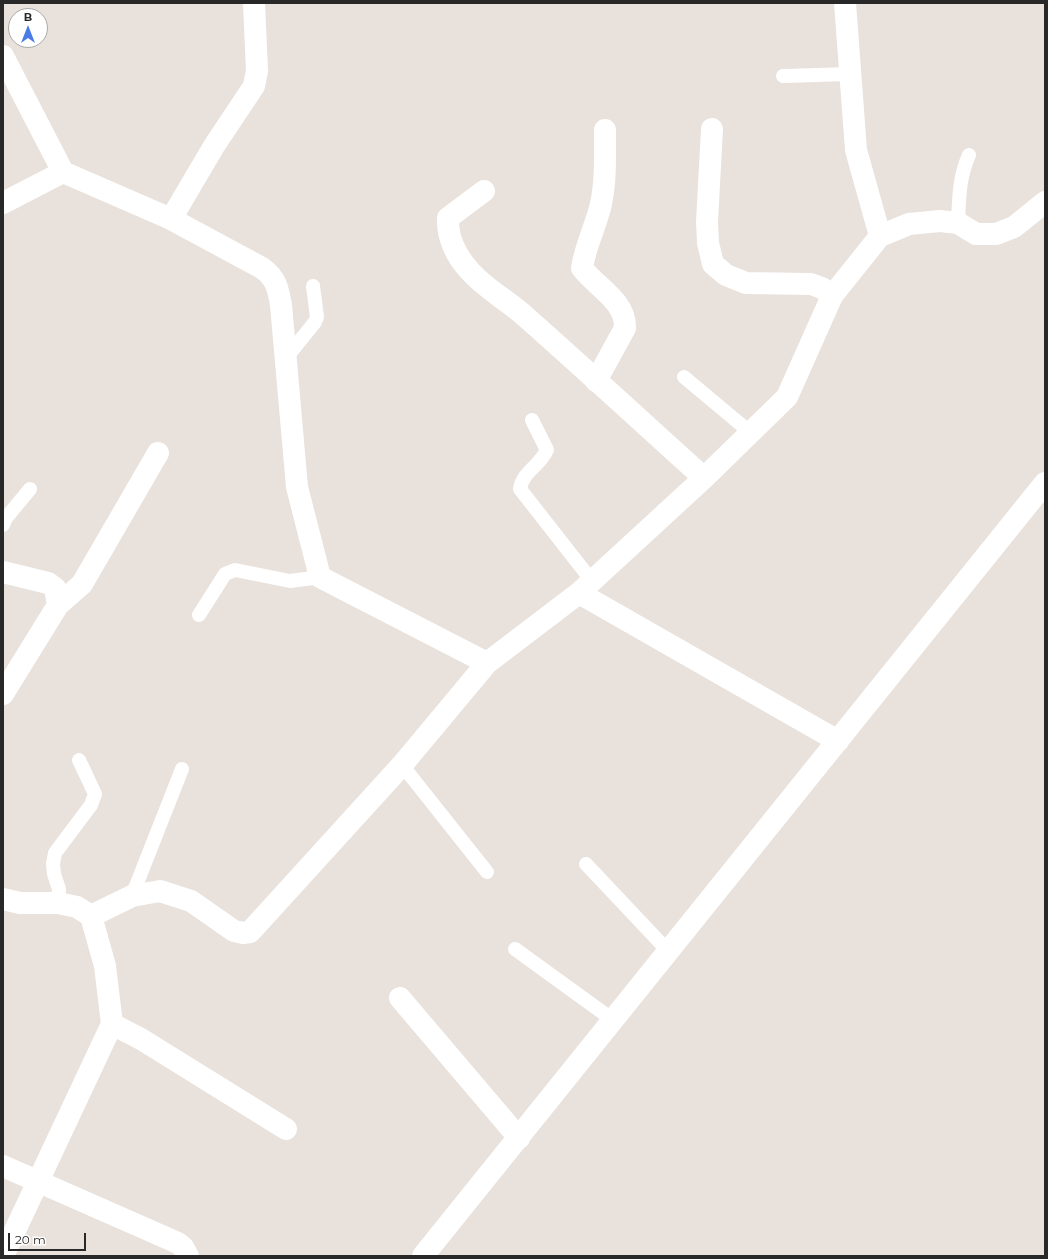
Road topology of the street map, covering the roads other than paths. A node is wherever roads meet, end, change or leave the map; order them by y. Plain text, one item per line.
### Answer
1 (254, 3) edge
2 (845, 3) edge
3 (3, 56) edge
4 (850, 74) junction
5 (783, 76) dead end
6 (712, 129) dead end
7 (605, 130) dead end
8 (969, 155) dead end
9 (63, 172) junction
10 (484, 190) dead end
11 (1045, 202) edge
12 (3, 203) edge
13 (171, 219) junction
14 (958, 223) junction
15 (880, 236) junction
16 (313, 286) dead end
17 (832, 296) junction
18 (286, 358) junction
19 (684, 377) dead end
20 (596, 381) junction
21 (532, 420) dead end
22 (751, 433) junction
23 (158, 453) dead end
24 (704, 478) junction
25 (1045, 484) edge
26 (30, 489) dead end
27 (3, 525) edge
28 (3, 572) edge
29 (320, 577) junction
30 (586, 587) junction
31 (58, 606) junction
32 (200, 615) dead end
33 (487, 663) junction
34 (3, 694) edge
35 (838, 741) junction
36 (79, 760) dead end
37 (402, 765) junction
38 (182, 769) dead end
39 (586, 864) dead end
40 (487, 872) dead end
41 (132, 896) junction
42 (3, 899) edge
43 (58, 903) junction
44 (91, 916) junction
45 (515, 949) dead end
46 (669, 952) junction
47 (400, 998) dead end
48 (613, 1020) junction
49 (112, 1024) junction
50 (286, 1129) dead end
51 (519, 1138) junction
52 (3, 1166) edge
53 (39, 1181) junction
54 (3, 1256) edge
55 (188, 1256) edge
56 (423, 1256) edge

1 - 13 street
2 - 4 street
3 - 9 street
4 - 5 lane
4 - 15 street
6 - 17 street
7 - 20 street
8 - 14 lane
9 - 12 street
9 - 13 street
10 - 20 street
11 - 14 street
13 - 18 street
14 - 15 street
15 - 17 street
16 - 18 lane
17 - 22 street
18 - 29 street
19 - 22 lane
20 - 24 street
21 - 30 lane
22 - 24 street
23 - 31 street
24 - 30 street
25 - 35 street
26 - 27 lane
28 - 31 street
29 - 32 lane
29 - 33 street
30 - 33 street
30 - 35 street
31 - 34 street
33 - 37 street
35 - 46 street
36 - 43 lane
37 - 40 lane
37 - 41 street
38 - 41 lane
39 - 46 lane
41 - 44 street
42 - 43 street
43 - 44 street
44 - 49 street
45 - 48 lane
46 - 48 street
47 - 51 street
48 - 51 street
49 - 50 street
49 - 53 street
51 - 56 street
52 - 53 street
53 - 54 street
53 - 55 street

